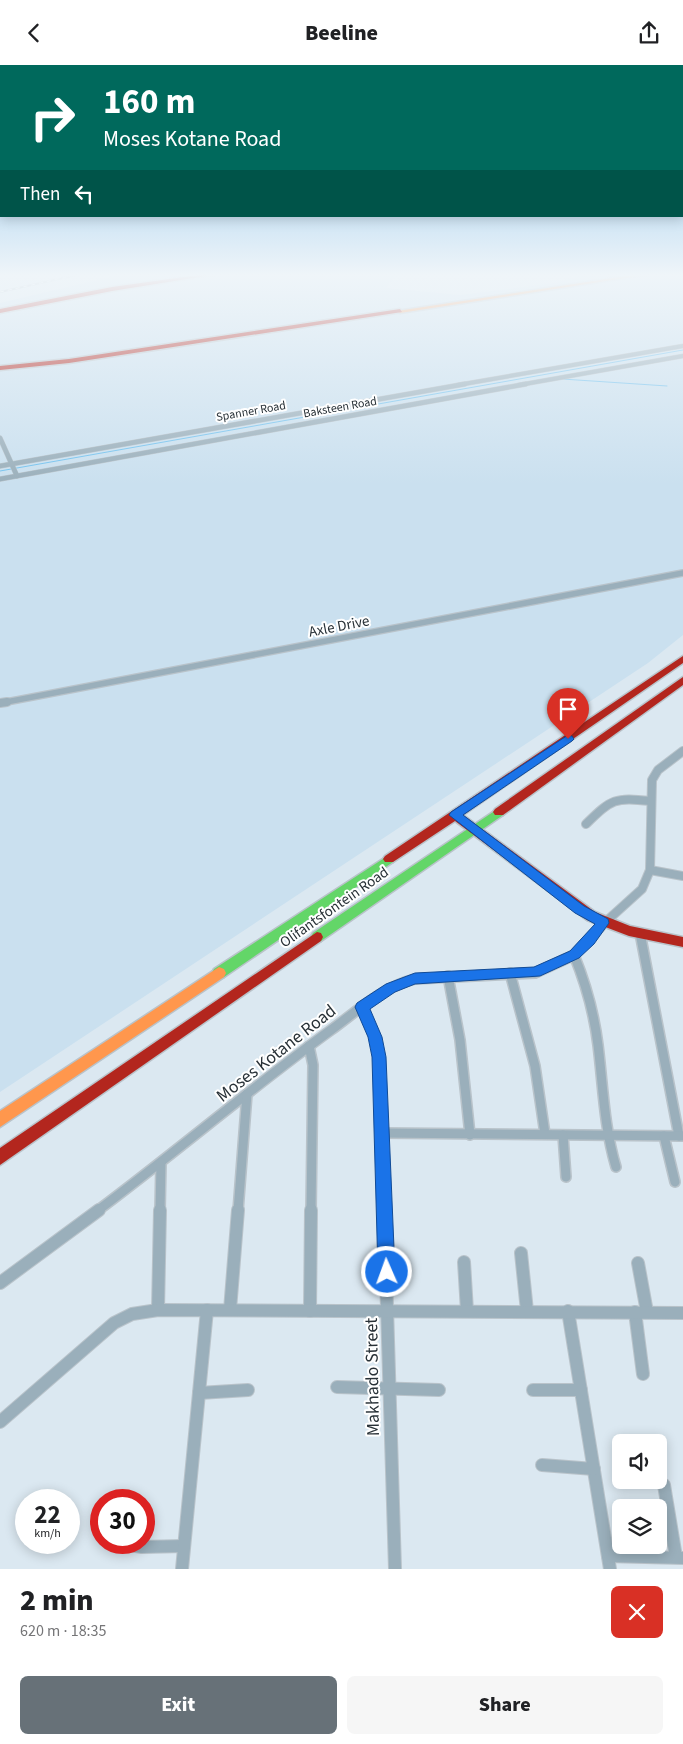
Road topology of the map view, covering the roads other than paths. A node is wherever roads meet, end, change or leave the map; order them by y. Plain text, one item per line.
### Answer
1 (183, 344) edge
2 (683, 346) edge
3 (683, 356) edge
4 (0, 368) edge
5 (0, 439) edge
6 (12, 465) junction
7 (0, 466) edge
8 (17, 476) junction
9 (0, 479) edge
10 (683, 573) edge
11 (683, 659) edge
12 (683, 680) edge
13 (0, 703) edge
14 (683, 751) edge
15 (651, 801) junction
16 (455, 815) junction
17 (586, 824) dead end
18 (473, 828) junction
19 (650, 871) junction
20 (683, 876) edge
21 (603, 923) junction
22 (640, 933) junction
23 (683, 942) edge
24 (574, 955) junction
25 (510, 973) junction
26 (448, 976) junction
27 (362, 1007) junction
28 (309, 1047) junction
29 (247, 1094) junction
30 (0, 1120) edge
31 (382, 1133) junction
32 (545, 1134) junction
33 (470, 1135) junction
34 (563, 1135) junction
35 (608, 1135) junction
36 (664, 1136) junction
37 (681, 1136) edge
38 (0, 1157) edge
39 (161, 1163) junction
40 (616, 1167) dead end
41 (566, 1177) dead end
42 (675, 1182) dead end
43 (521, 1253) dead end
44 (464, 1262) dead end
45 (638, 1263) dead end
46 (0, 1283) edge
47 (158, 1310) junction
48 (207, 1310) junction
49 (230, 1310) junction
50 (310, 1311) junction
51 (467, 1311) junction
52 (527, 1311) junction
53 (568, 1311) junction
54 (388, 1312) junction
55 (641, 1312) junction
56 (683, 1313) edge
57 (643, 1374) dead end
58 (338, 1387) dead end
59 (248, 1390) dead end
60 (390, 1390) junction
61 (439, 1390) dead end
62 (533, 1390) dead end
63 (581, 1390) junction
64 (199, 1393) junction
65 (0, 1422) edge
66 (542, 1465) dead end
67 (594, 1469) junction
68 (665, 1489) edge
69 (184, 1546) junction
70 (155, 1548) edge
71 (679, 1557) edge
72 (609, 1562) edge
73 (182, 1569) edge
74 (395, 1569) edge

1 - 4 main road
2 - 6 street, Spanner Road
3 - 8 street, Baksteen Road
5 - 6 street
6 - 7 street, Spanner Road
6 - 8 street
8 - 9 street, Baksteen Road
10 - 13 street, Axle Drive
11 - 16 main road, Olifantsfontein Road
12 - 18 main road, Olifantsfontein Road
14 - 15 street, Moses Kotane Road
15 - 17 street
15 - 19 street, Moses Kotane Road
16 - 18 main road
16 - 30 main road, Olifantsfontein Road
18 - 21 main road
18 - 38 main road, Olifantsfontein Road
19 - 20 street
19 - 21 street, Moses Kotane Road
21 - 22 main road
21 - 24 street, Moses Kotane Road
22 - 23 main road
22 - 37 street
24 - 25 street, Moses Kotane Road
24 - 35 street
25 - 26 street, Moses Kotane Road
25 - 32 street
26 - 27 street, Moses Kotane Road
26 - 33 street
27 - 28 street, Moses Kotane Road
27 - 31 street, Makhado Street
28 - 29 street, Moses Kotane Road
28 - 50 street
29 - 39 street, Moses Kotane Road
29 - 49 street
31 - 33 street
31 - 54 street, Makhado Street
32 - 33 street
32 - 34 street
34 - 35 street
34 - 41 street
35 - 36 street
35 - 40 street
36 - 37 street
36 - 42 street
39 - 46 street, Moses Kotane Road
39 - 47 street
43 - 52 street
44 - 51 street
45 - 55 street
47 - 48 street
47 - 65 street
48 - 49 street
48 - 64 street
49 - 50 street
50 - 54 street
51 - 52 street
51 - 54 street
52 - 53 street
53 - 55 street
53 - 63 street
54 - 60 street, Makhado Street
55 - 56 street
55 - 57 street
58 - 60 street
59 - 64 street
60 - 61 street
60 - 74 street, Makhado Street
62 - 63 street
63 - 67 street
64 - 69 street
66 - 67 street
67 - 72 street
68 - 71 street
69 - 70 street
69 - 73 street
71 - 72 street

